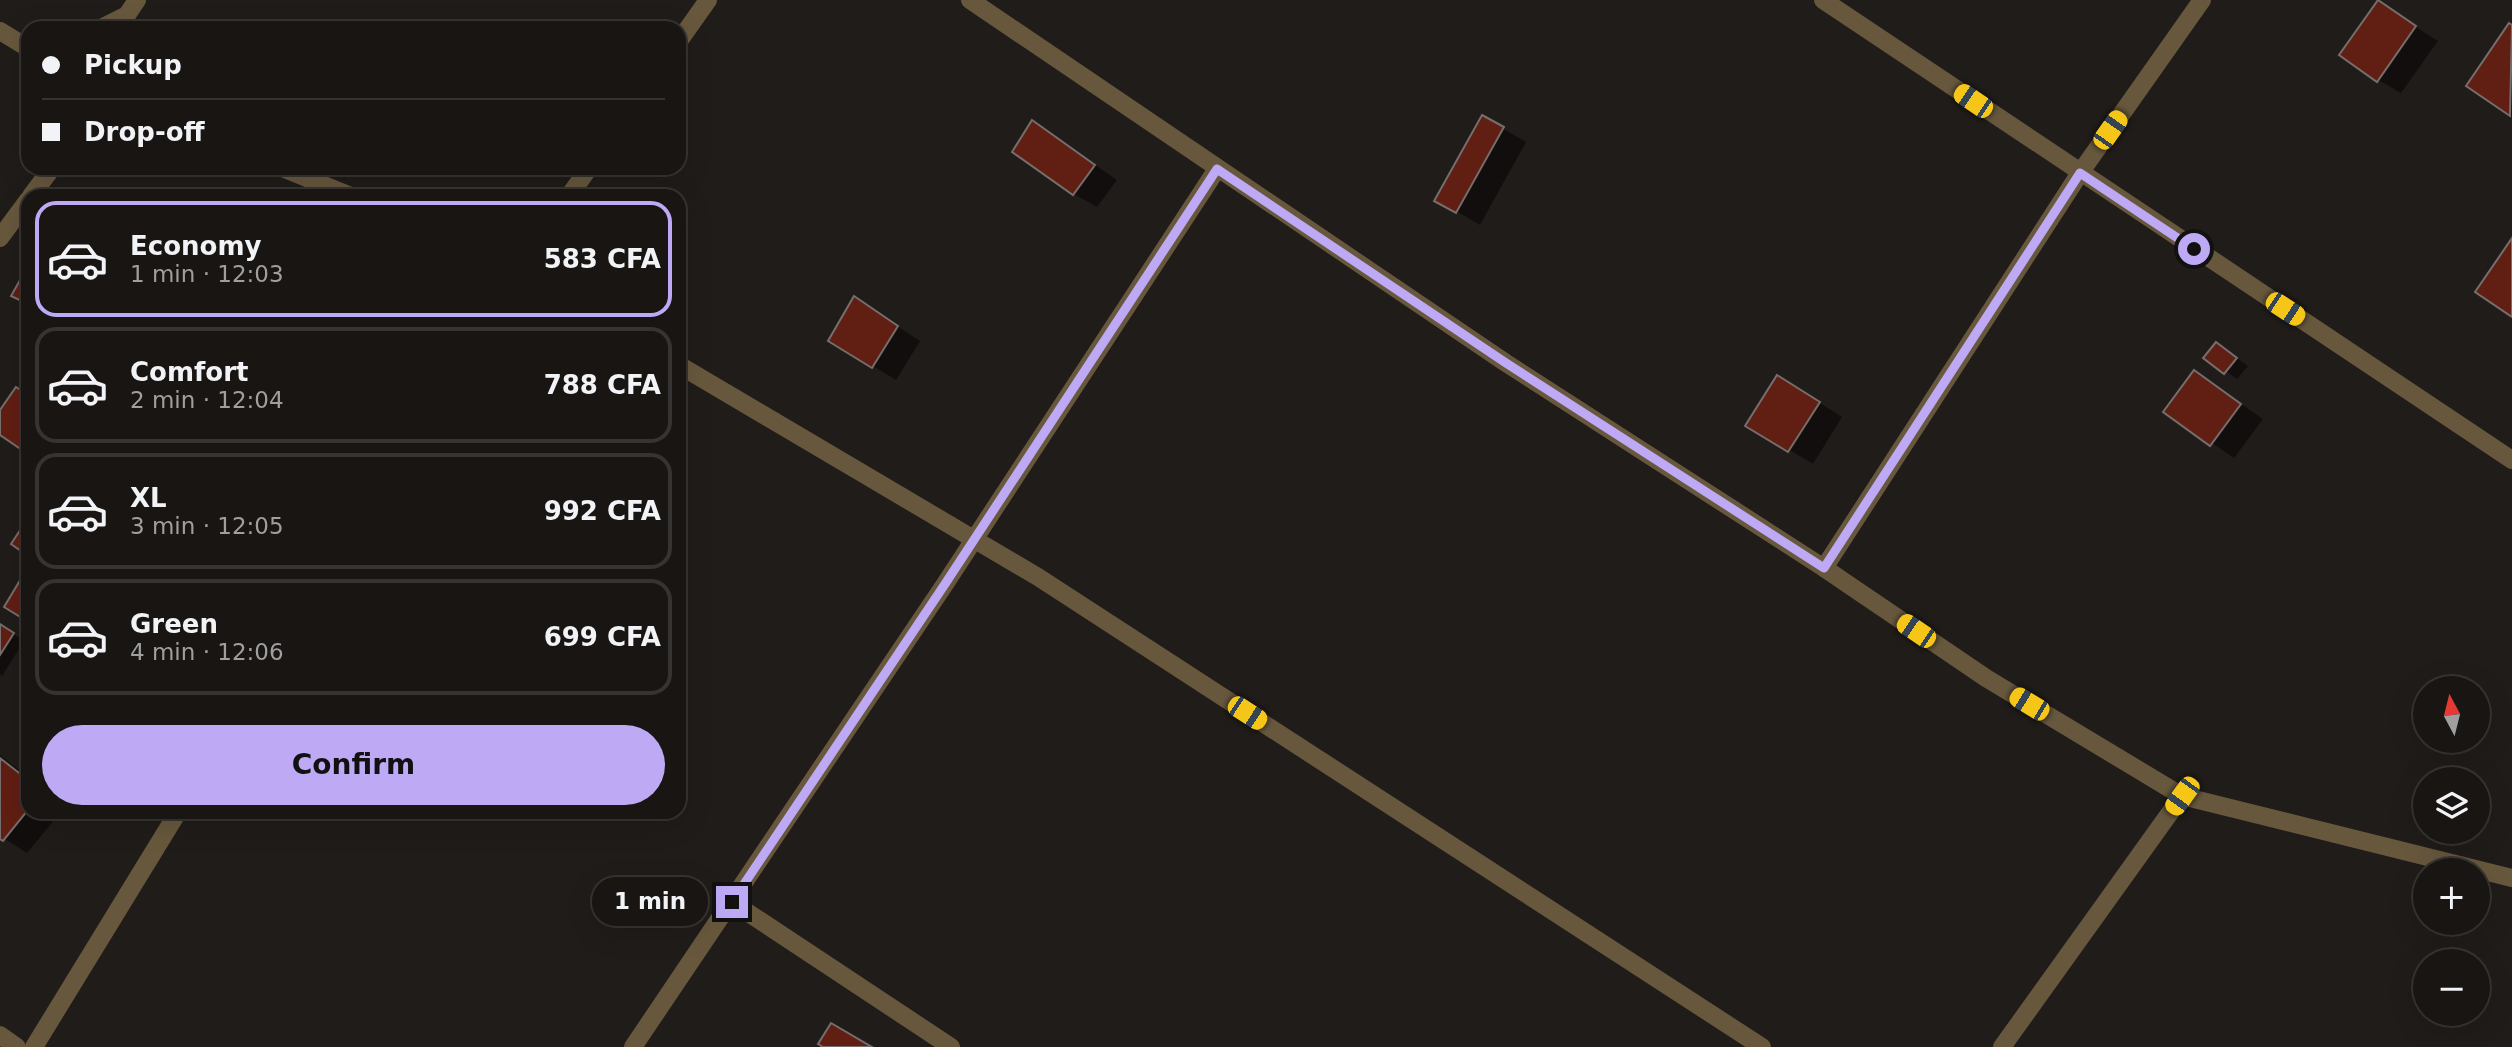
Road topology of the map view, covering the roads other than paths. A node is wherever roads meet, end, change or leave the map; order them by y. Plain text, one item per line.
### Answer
1 (137, 0) edge
2 (708, 0) edge
3 (970, 0) edge
4 (1823, 0) edge
5 (2202, 0) edge
6 (115, 21) edge
7 (0, 31) edge
8 (686, 31) edge
9 (21, 44) edge
10 (1217, 169) junction
11 (2080, 173) junction
12 (299, 175) edge
13 (334, 189) edge
14 (21, 210) edge
15 (0, 238) edge
16 (686, 369) edge
17 (2512, 460) edge
18 (974, 539) junction
19 (1824, 568) junction
20 (2182, 796) junction
21 (174, 819) edge
22 (2512, 878) edge
23 (732, 902) junction
24 (0, 1035) edge
25 (18, 1047) edge
26 (34, 1047) edge
27 (633, 1047) edge
28 (951, 1047) edge
29 (1762, 1047) edge
30 (2002, 1047) edge

1 - 6 street
2 - 8 street
3 - 10 street
4 - 11 street
5 - 11 street
7 - 9 street
10 - 18 street
10 - 19 street
11 - 17 street
11 - 19 street
12 - 13 street
14 - 15 street
16 - 18 street
18 - 23 street
18 - 29 street
19 - 20 street
20 - 22 street
20 - 30 street
21 - 26 street
23 - 27 street
23 - 28 street
24 - 25 street

